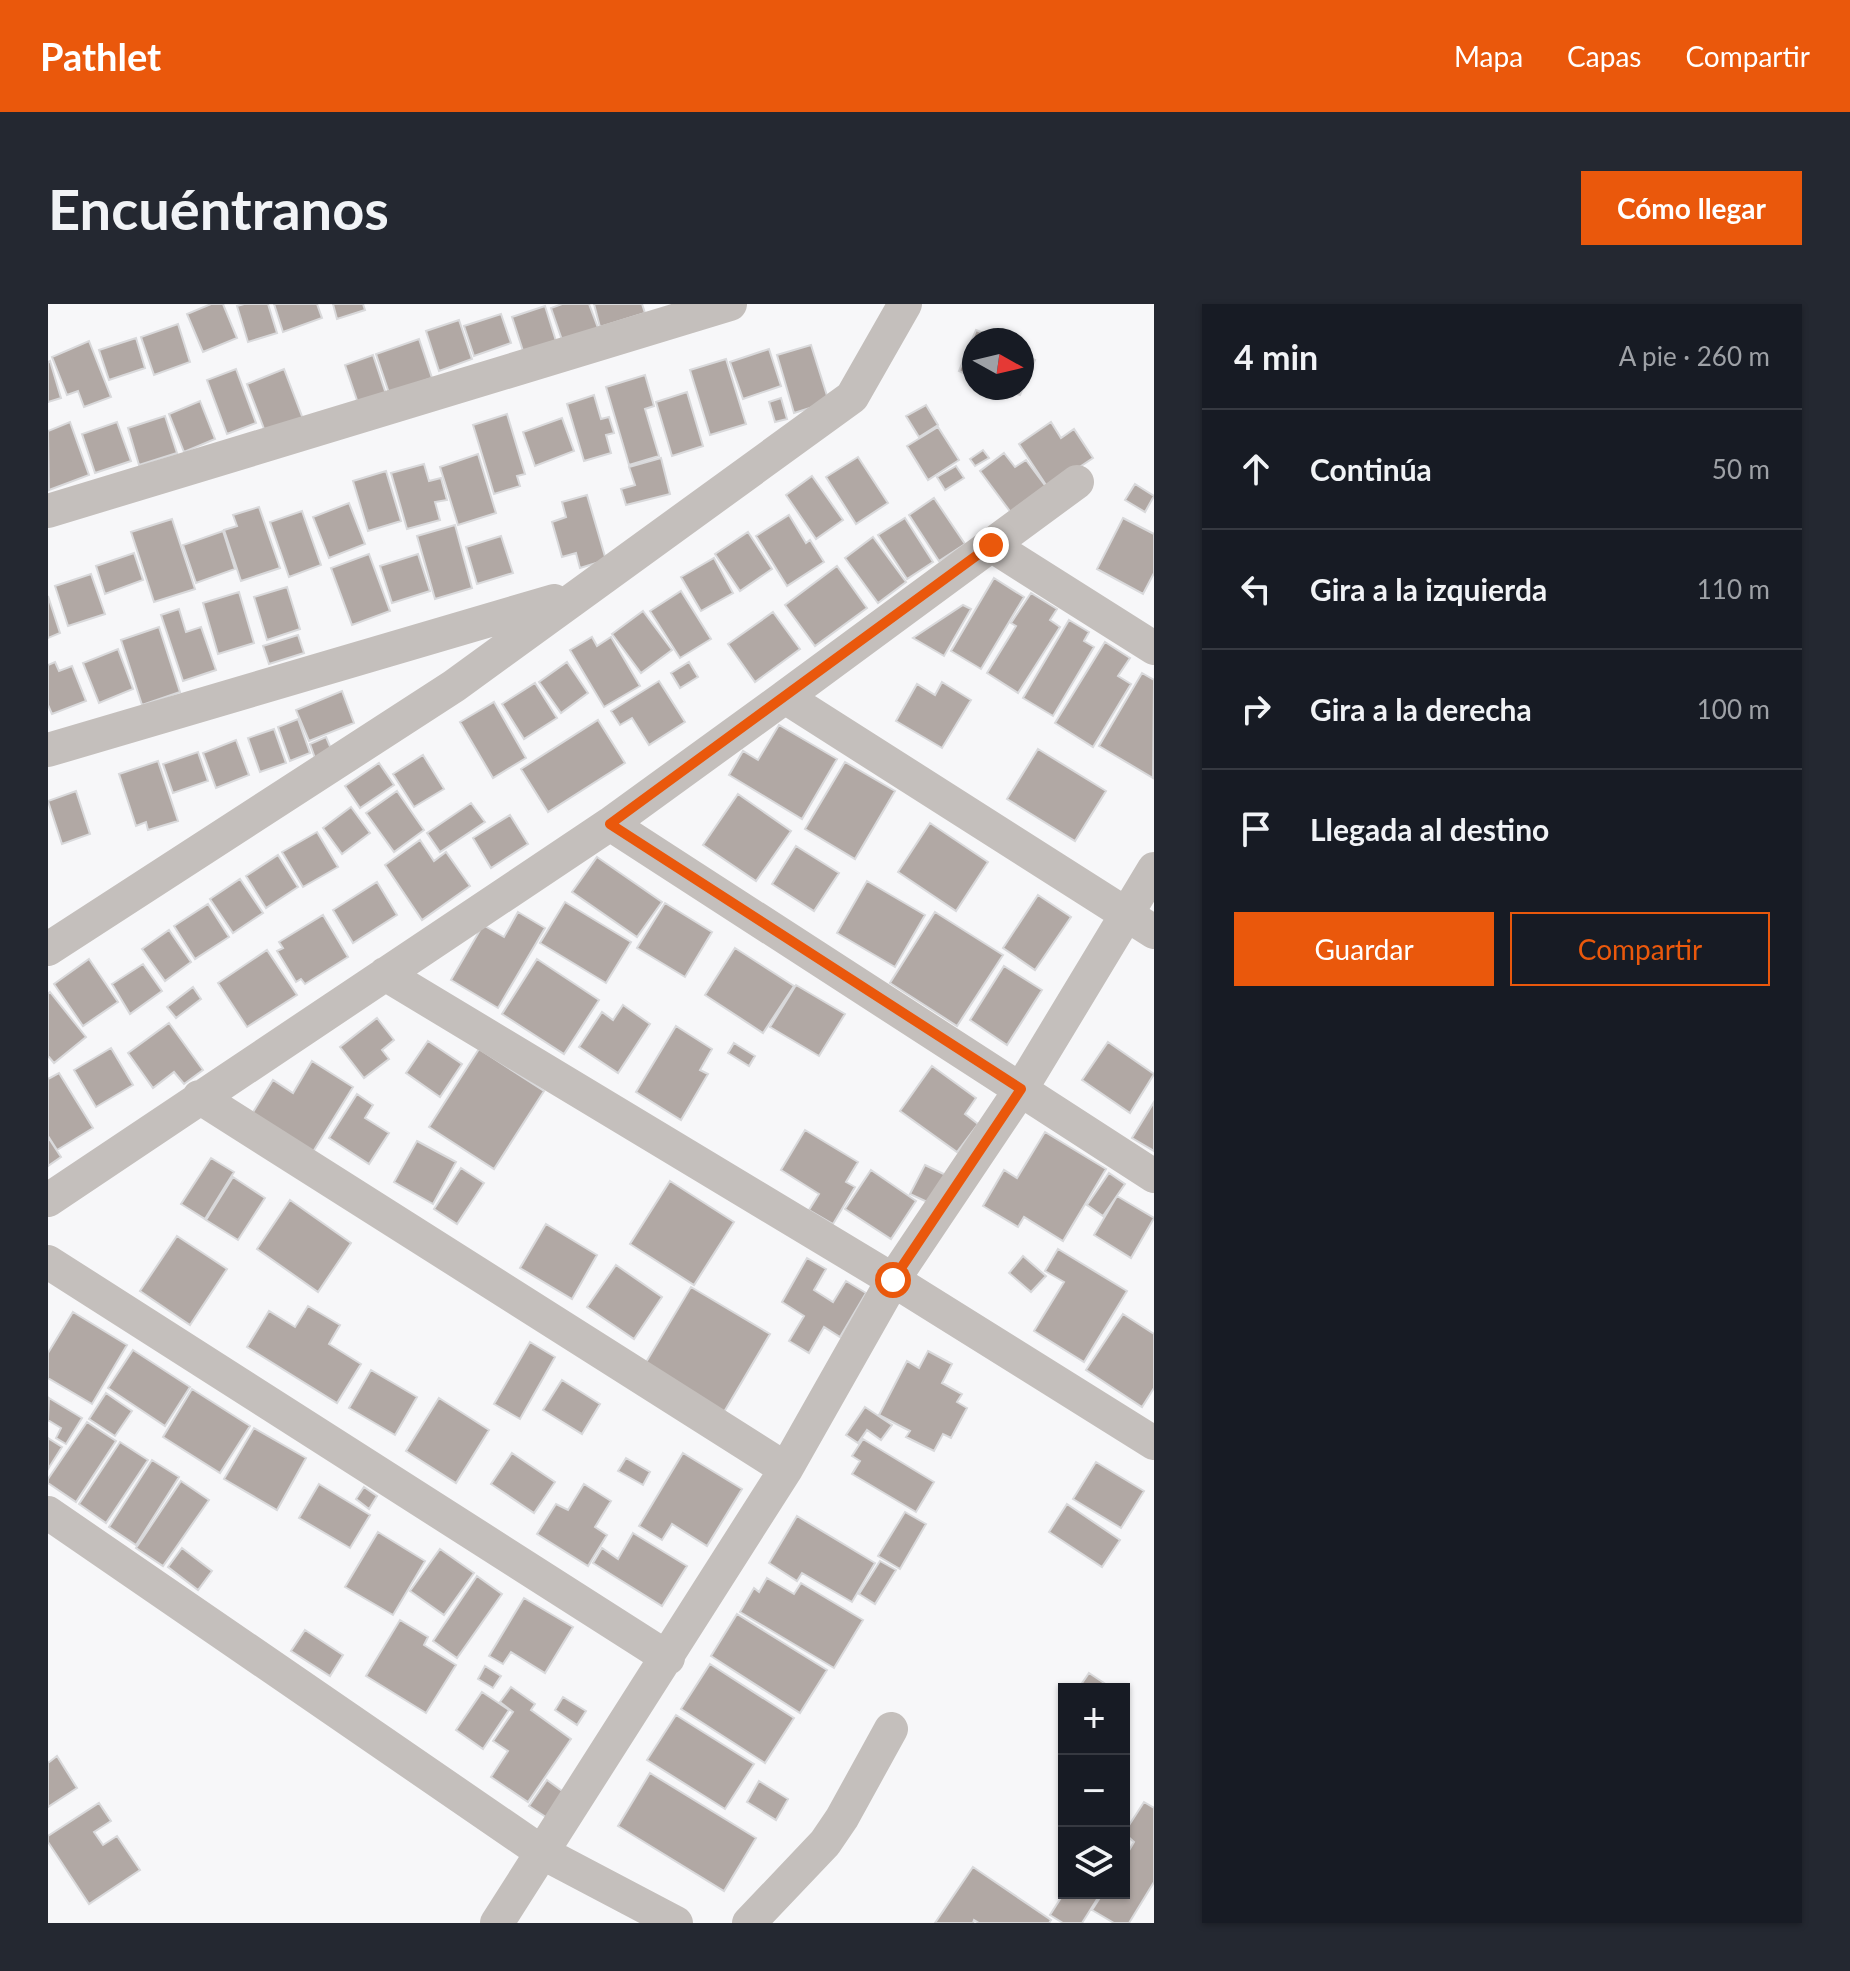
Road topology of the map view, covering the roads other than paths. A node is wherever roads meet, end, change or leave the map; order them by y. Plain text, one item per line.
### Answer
1 (730, 304) edge
2 (905, 304) edge
3 (1077, 482) dead end
4 (48, 511) edge
5 (991, 545) junction
6 (578, 595) junction
7 (1154, 648) edge
8 (785, 697) junction
9 (48, 750) edge
10 (610, 824) junction
11 (1154, 869) edge
12 (1126, 914) junction
13 (1154, 932) edge
14 (48, 949) edge
15 (385, 974) junction
16 (1021, 1089) junction
17 (199, 1097) junction
18 (1154, 1176) edge
19 (48, 1200) edge
20 (48, 1262) edge
21 (893, 1280) junction
22 (1154, 1443) edge
23 (786, 1469) junction
24 (48, 1513) edge
25 (668, 1658) junction
26 (891, 1729) dead end
27 (543, 1853) junction
28 (497, 1923) edge
29 (676, 1923) edge
30 (749, 1923) edge

1 - 4 street
2 - 6 street
3 - 5 street
5 - 7 street
5 - 8 street
6 - 9 street
6 - 14 street
8 - 10 street
8 - 12 street
10 - 15 street
10 - 16 street
11 - 12 street
12 - 13 street
12 - 16 street
15 - 17 street
15 - 21 street
16 - 18 street
16 - 21 street
17 - 19 street
17 - 23 street
20 - 25 street
21 - 22 street
21 - 23 street
23 - 25 street
24 - 27 street
25 - 27 street
26 - 30 street
27 - 28 street
27 - 29 street

